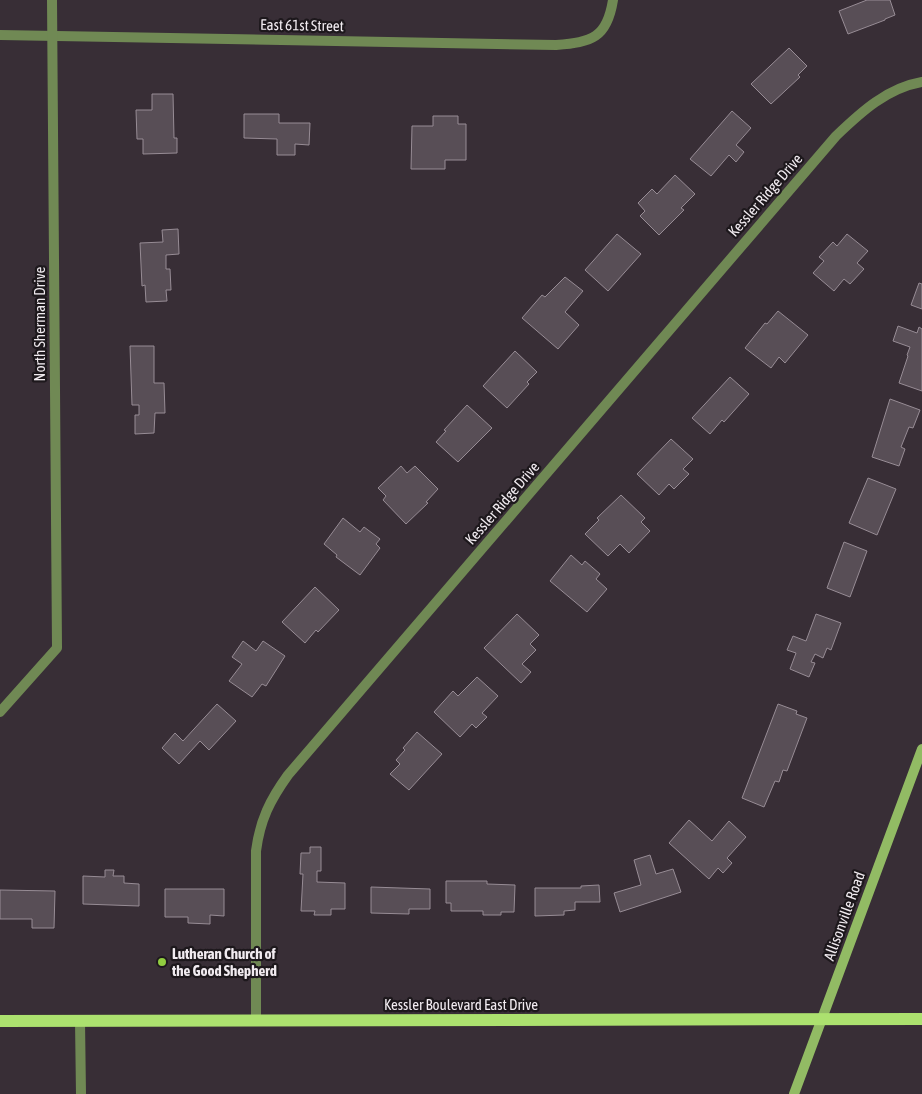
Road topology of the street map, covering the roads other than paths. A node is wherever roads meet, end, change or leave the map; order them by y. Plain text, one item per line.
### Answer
1 (52, 0) edge
2 (613, 0) edge
3 (0, 35) edge
4 (52, 36) junction
5 (922, 82) edge
6 (0, 712) edge
7 (922, 749) edge
8 (0, 1020) edge
9 (822, 1020) junction
10 (922, 1020) edge
11 (80, 1021) junction
12 (256, 1021) junction
13 (81, 1094) edge
14 (794, 1094) edge

1 - 4 street, North Sherman Drive
2 - 4 street, East 61st Street
3 - 4 street, East 61st Street
4 - 6 street, North Sherman Drive
5 - 12 street, Kessler Ridge Drive
7 - 9 main road, Allisonville Road
8 - 11 main road, Kessler Boulevard East Drive
9 - 10 main road, Kessler Boulevard East Drive
9 - 12 main road, Kessler Boulevard East Drive
9 - 14 main road, Allisonville Road
11 - 12 main road, Kessler Boulevard East Drive
11 - 13 street

